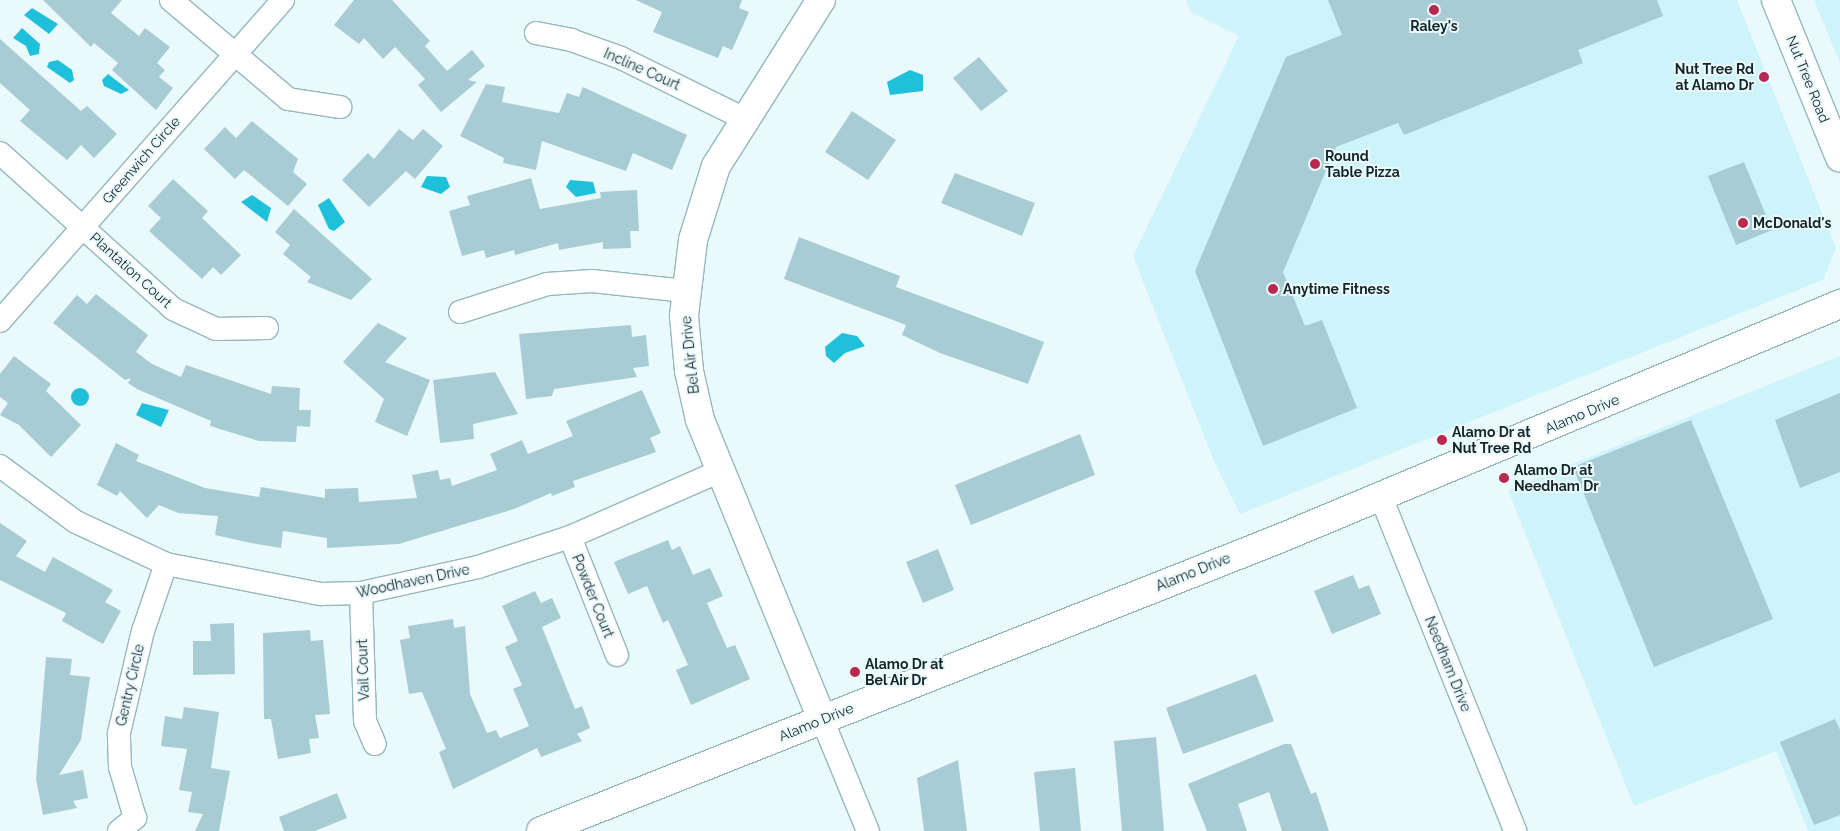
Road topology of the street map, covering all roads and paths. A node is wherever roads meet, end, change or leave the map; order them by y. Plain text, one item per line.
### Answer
1 (170, 0) edge
2 (283, 0) edge
3 (821, 0) edge
4 (1776, 0) edge
5 (536, 33) dead end
6 (234, 54) junction
7 (340, 107) dead end
8 (743, 118) junction
9 (0, 153) edge
10 (1840, 158) edge
11 (83, 226) junction
12 (685, 291) junction
13 (1840, 304) edge
14 (460, 312) dead end
15 (0, 321) edge
16 (267, 328) dead end
17 (0, 466) edge
18 (718, 472) junction
19 (1381, 497) junction
20 (570, 537) junction
21 (166, 564) junction
22 (361, 594) junction
23 (617, 655) dead end
24 (822, 719) junction
25 (375, 744) dead end
26 (119, 831) edge
27 (541, 831) edge
28 (868, 831) edge
29 (1515, 831) edge

1 - 6 street
2 - 6 street, Greenwich Circle
3 - 8 main road, Bel Air Drive
4 - 10 main road, Nut Tree Road
5 - 8 street, Incline Court
6 - 7 street
6 - 11 street, Greenwich Circle
8 - 12 main road, Bel Air Drive
9 - 11 street, Plantation Court
11 - 15 street, Greenwich Circle
11 - 16 street, Plantation Court
12 - 14 street
12 - 18 main road, Bel Air Drive
13 - 19 main road, Alamo Drive
17 - 21 street, Woodhaven Drive
18 - 20 street, Woodhaven Drive
18 - 24 main road, Bel Air Drive
19 - 24 main road, Alamo Drive
19 - 29 street, Needham Drive
20 - 22 street, Woodhaven Drive
20 - 23 street, Powder Court
21 - 22 street, Woodhaven Drive
21 - 26 street, Gentry Circle
22 - 25 street, Vail Court
24 - 27 main road, Alamo Drive
24 - 28 street

